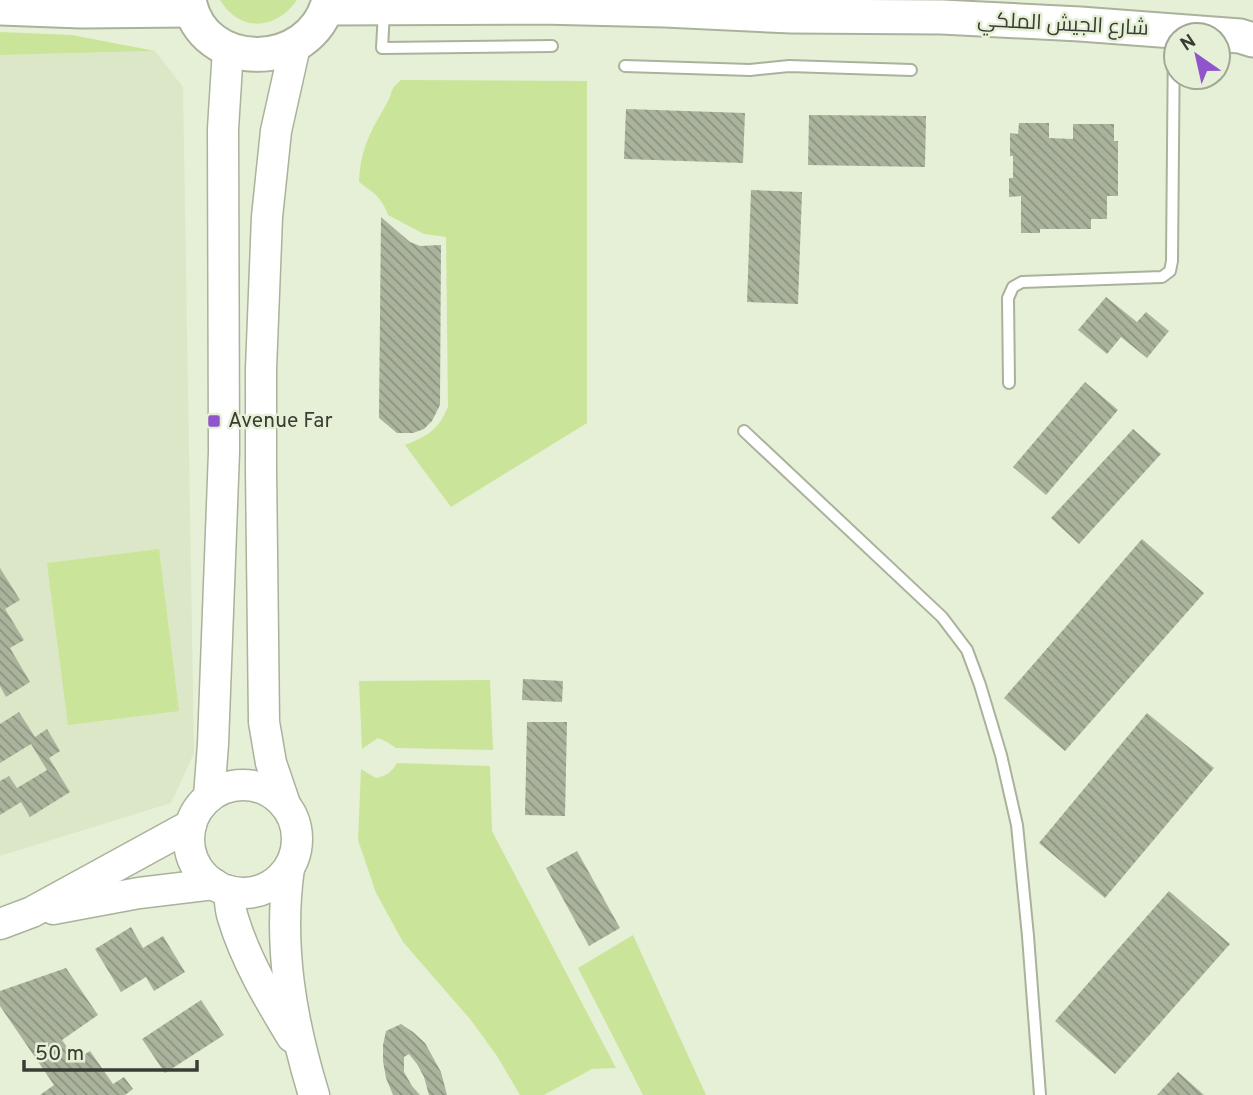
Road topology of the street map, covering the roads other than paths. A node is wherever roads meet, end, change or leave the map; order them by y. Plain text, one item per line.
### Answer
1 (328, 4) edge
2 (190, 5) edge
3 (0, 8) edge
4 (384, 8) junction
5 (1162, 31) edge
6 (1232, 36) edge
7 (1253, 40) edge
8 (295, 46) junction
9 (552, 46) dead end
10 (228, 49) junction
11 (625, 65) dead end
12 (911, 70) dead end
13 (1173, 91) edge
14 (1009, 383) dead end
15 (744, 431) dead end
16 (209, 797) junction
17 (285, 804) junction
18 (191, 825) junction
19 (289, 868) junction
20 (222, 887) junction
21 (32, 912) junction
22 (0, 924) edge
23 (301, 1052) junction
24 (314, 1095) edge
25 (1040, 1095) edge

1 - 4 main road, شارع الجيش الملكي
1 - 8 main road
2 - 3 main road
2 - 10 main road
4 - 5 main road, شارع الجيش الملكي
4 - 9 lane
6 - 7 main road, شارع الجيش الملكي
8 - 10 main road
8 - 17 street
10 - 16 street
11 - 12 lane
13 - 14 lane
15 - 25 lane
16 - 17 street
16 - 18 street
17 - 19 street
18 - 20 street
18 - 21 street
19 - 20 street
19 - 23 street
20 - 21 street
20 - 23 street
21 - 22 street
23 - 24 street

